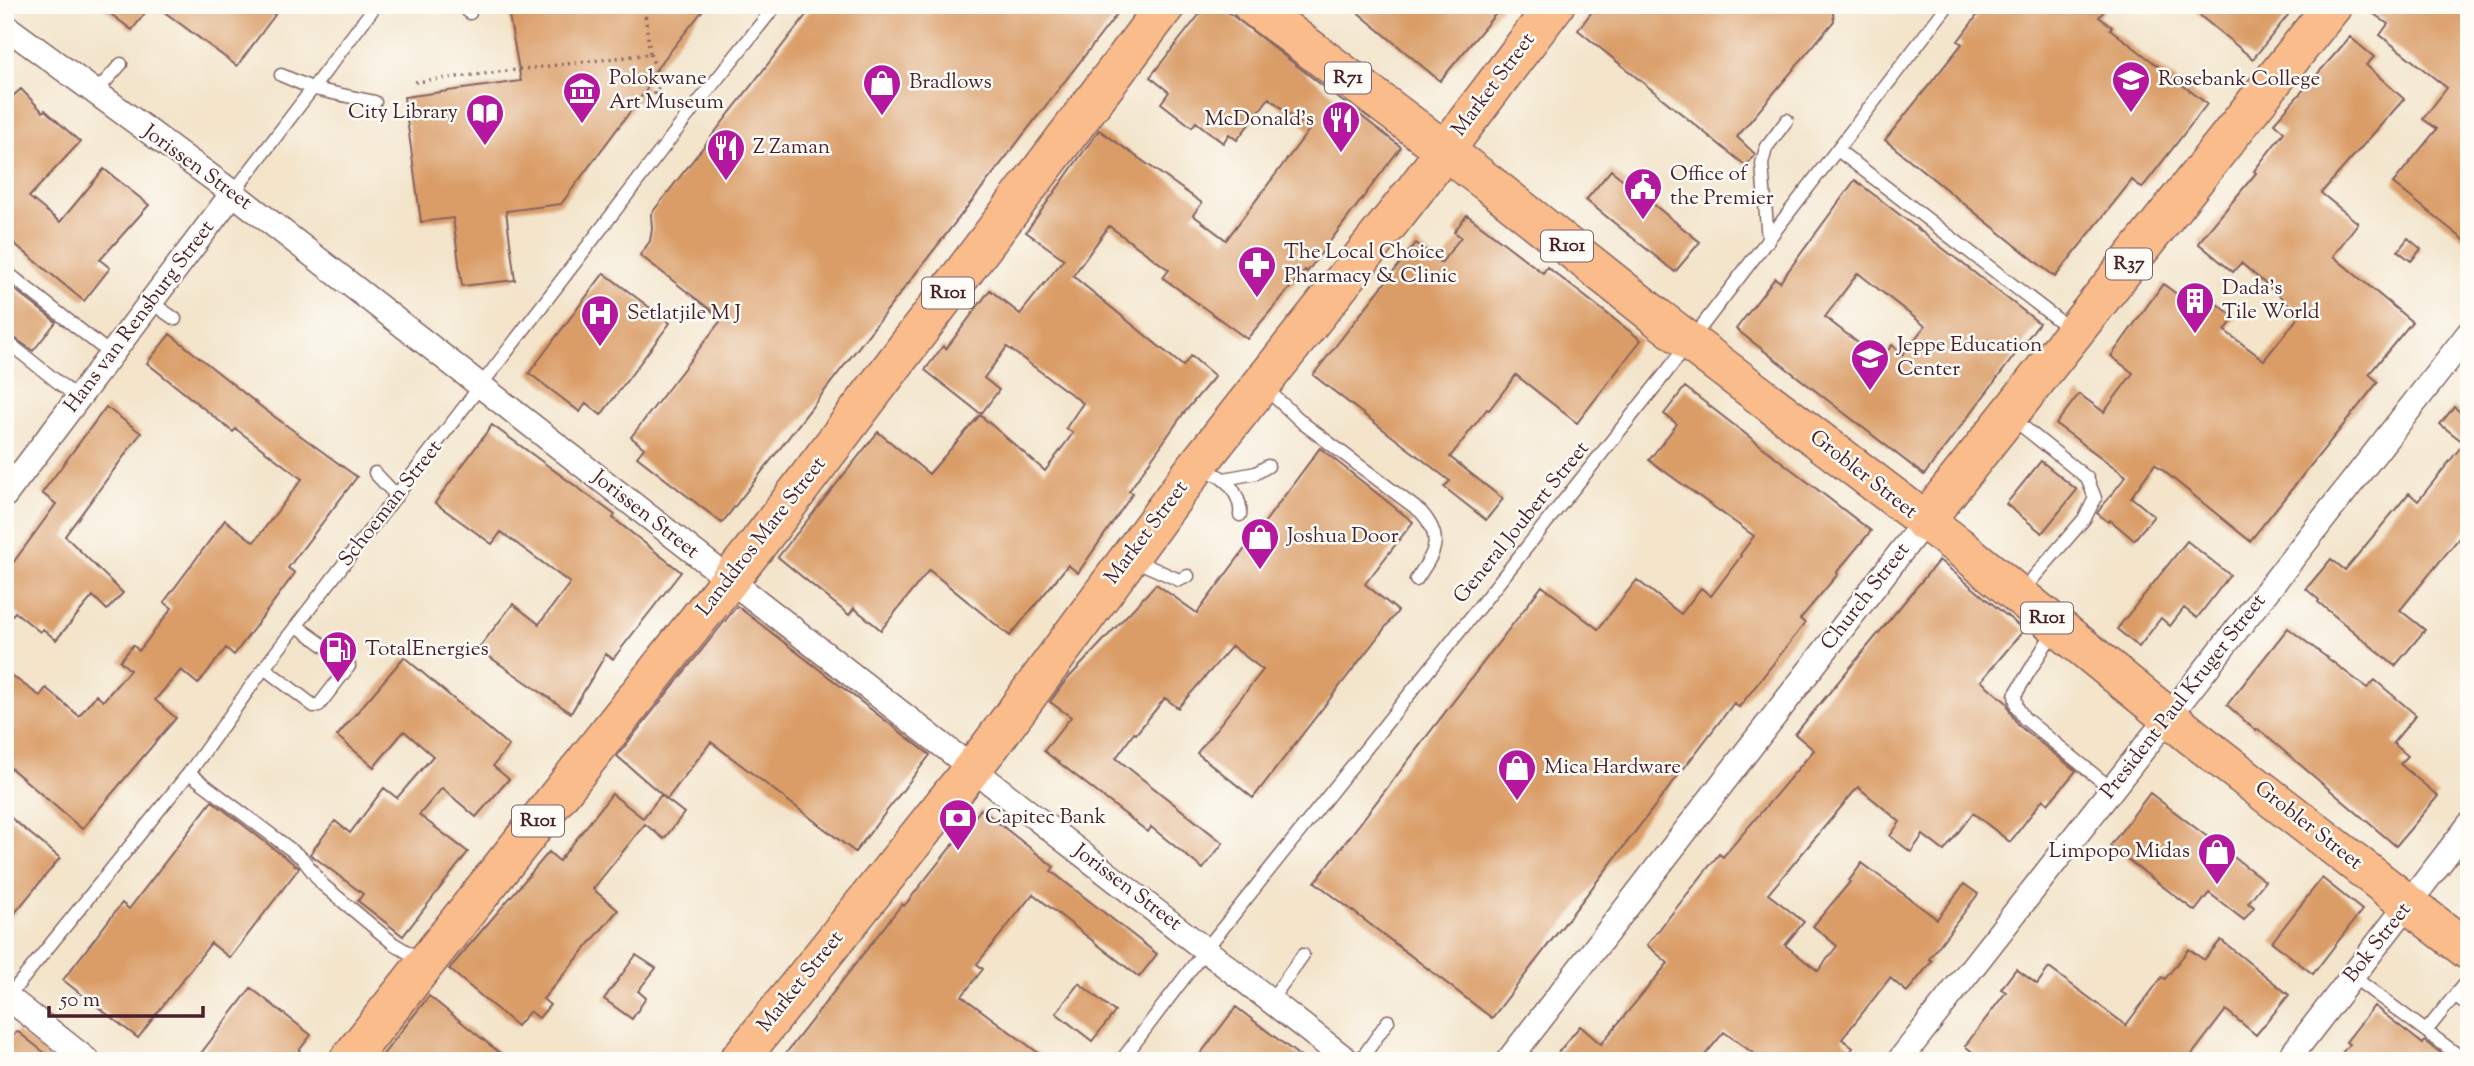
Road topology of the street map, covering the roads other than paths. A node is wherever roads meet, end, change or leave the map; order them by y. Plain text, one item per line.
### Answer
1 (376, 5) edge
2 (776, 5) edge
3 (1166, 5) edge
4 (1252, 5) edge
5 (1555, 5) edge
6 (1948, 5) edge
7 (2333, 5) edge
8 (5, 26) edge
9 (121, 64) dead end
10 (281, 75) dead end
11 (314, 89) junction
12 (95, 93) junction
13 (375, 102) dead end
14 (1787, 120) dead end
15 (1839, 151) junction
16 (1444, 152) junction
17 (233, 193) junction
18 (1768, 241) junction
19 (5, 271) edge
20 (152, 303) junction
21 (175, 319) dead end
22 (2074, 332) junction
23 (2469, 333) edge
24 (5, 340) edge
25 (1690, 341) junction
26 (112, 355) junction
27 (1261, 384) junction
28 (482, 387) junction
29 (79, 399) junction
30 (2009, 415) junction
31 (1268, 466) dead end
32 (375, 473) dead end
33 (1210, 473) junction
34 (5, 495) edge
35 (397, 496) junction
36 (1240, 515) dead end
37 (1924, 522) junction
38 (1128, 557) junction
39 (1188, 576) dead end
40 (728, 580) junction
41 (1416, 580) dead end
42 (2018, 594) junction
43 (297, 626) junction
44 (2057, 626) junction
45 (264, 668) junction
46 (2168, 717) junction
47 (971, 769) junction
48 (189, 773) junction
49 (2113, 790) junction
50 (2469, 825) edge
51 (2409, 904) junction
52 (1206, 949) junction
53 (2469, 951) edge
54 (1303, 955) dead end
55 (425, 964) junction
56 (2352, 976) junction
57 (2469, 978) edge
58 (2456, 996) junction
59 (6, 998) edge
60 (1271, 1000) junction
61 (2469, 1006) edge
62 (1388, 1021) dead end
63 (2426, 1031) junction
64 (1908, 1058) edge
65 (88, 1061) edge
66 (348, 1061) edge
67 (738, 1061) edge
68 (1121, 1061) edge
69 (1348, 1061) edge
70 (1360, 1061) edge
71 (1508, 1061) edge
72 (2287, 1061) edge
73 (2466, 1061) edge

1 - 11 lane, Hans van Rensburg Street
2 - 28 lane, Schoeman Street
3 - 40 main road, Landdros Mare Street / R101
4 - 16 main road, Grobler Street / R71
5 - 16 main road, Market Street
6 - 15 lane, General Joubert Street
7 - 22 main road, Church Street / R37
8 - 12 street, Jorissen Street
9 - 12 lane
10 - 11 lane
11 - 13 lane
11 - 17 lane, Hans van Rensburg Street
12 - 17 street, Jorissen Street
14 - 18 lane
15 - 18 lane, General Joubert Street
15 - 22 lane
16 - 25 main road, Grobler Street / R101
16 - 27 main road, Market Street
17 - 20 street, Hans van Rensburg Street
17 - 28 street, Jorissen Street
18 - 25 lane, General Joubert Street
19 - 26 lane
20 - 21 lane
20 - 26 street, Hans van Rensburg Street
22 - 30 main road, Church Street / R37
23 - 46 street, President Paul Kruger Street
24 - 29 lane
25 - 37 main road, Grobler Street / R101
25 - 52 lane, General Joubert Street
26 - 29 street, Hans van Rensburg Street
27 - 33 main road, Market Street
27 - 41 lane
28 - 35 lane, Schoeman Street
28 - 40 street, Jorissen Street
29 - 34 street, Hans van Rensburg Street
30 - 37 main road, Church Street / R37
30 - 42 lane
31 - 33 lane
32 - 35 lane
33 - 36 lane
33 - 38 main road, Market Street
35 - 43 lane, Schoeman Street
37 - 42 main road, Grobler Street / R101
37 - 71 street, Church Street
38 - 39 lane
38 - 47 main road, Market Street
40 - 47 street, Jorissen Street
40 - 55 main road, Landdros Mare Street / R101
42 - 44 main road, Grobler Street / R101
43 - 45 lane, Schoeman Street
43 - 45 lane
44 - 46 main road, Grobler Street / R101
44 - 49 lane
45 - 48 lane, Schoeman Street
46 - 49 street, President Paul Kruger Street
46 - 51 main road, Grobler Street / R101
47 - 52 street, Jorissen Street
47 - 67 main road, Market Street
48 - 55 lane
48 - 59 lane, Schoeman Street
49 - 64 street, President Paul Kruger Street
50 - 51 street, Bok Street
51 - 53 main road, Grobler Street / R101
51 - 56 street, Bok Street
52 - 60 street, Jorissen Street
52 - 68 lane, General Joubert Street
54 - 60 lane
55 - 66 main road, Landdros Mare Street / R101
56 - 63 lane
56 - 72 street, Bok Street
57 - 58 lane
58 - 61 lane
58 - 63 lane
59 - 65 street
60 - 69 street, Jorissen Street
62 - 70 lane
63 - 73 lane

